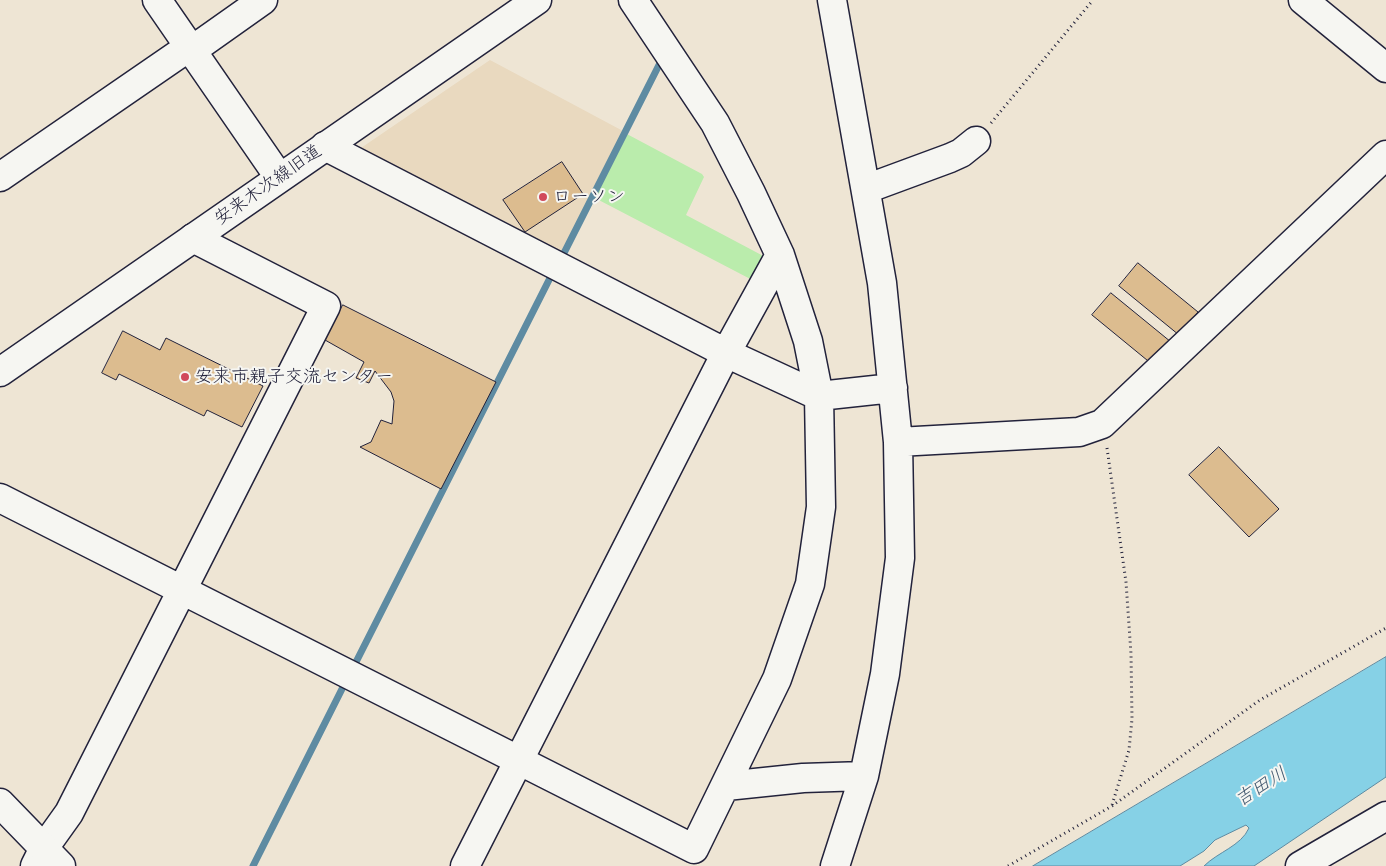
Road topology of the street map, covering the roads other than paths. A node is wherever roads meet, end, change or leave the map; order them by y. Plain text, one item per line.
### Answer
1 (156, 0) edge
2 (263, 0) edge
3 (537, 0) edge
4 (633, 0) edge
5 (832, 0) edge
6 (1303, 0) edge
7 (190, 49) junction
8 (1386, 68) edge
9 (976, 141) road end
10 (325, 146) junction
11 (1386, 155) edge
12 (279, 177) junction
13 (0, 178) edge
14 (866, 189) junction
15 (193, 238) junction
16 (780, 256) junction
17 (726, 353) junction
18 (0, 372) edge
19 (893, 388) junction
20 (819, 396) junction
21 (898, 442) junction
22 (0, 498) edge
23 (180, 591) junction
24 (518, 762) junction
25 (864, 776) junction
26 (726, 786) junction
27 (0, 803) edge
28 (1386, 816) edge
29 (690, 858) edge
30 (46, 860) edge
31 (465, 866) edge
32 (835, 866) edge
33 (1300, 866) edge

1 - 7 street
2 - 7 street
3 - 10 street, 安来木次線旧道
4 - 16 street
5 - 14 street
6 - 8 street
7 - 12 street
7 - 13 street
9 - 14 street
10 - 12 street, 安来木次線旧道
10 - 17 street
11 - 21 street
12 - 15 street, 安来木次線旧道
14 - 19 street
15 - 18 street, 安来木次線旧道
15 - 23 street
16 - 17 street
16 - 20 street
17 - 20 street
17 - 24 street
19 - 20 street
19 - 21 street
20 - 26 street
21 - 25 street
22 - 23 street
23 - 24 street
23 - 30 street
24 - 29 street
24 - 31 street
25 - 26 street
25 - 32 street
26 - 29 street
27 - 30 street
28 - 33 street

